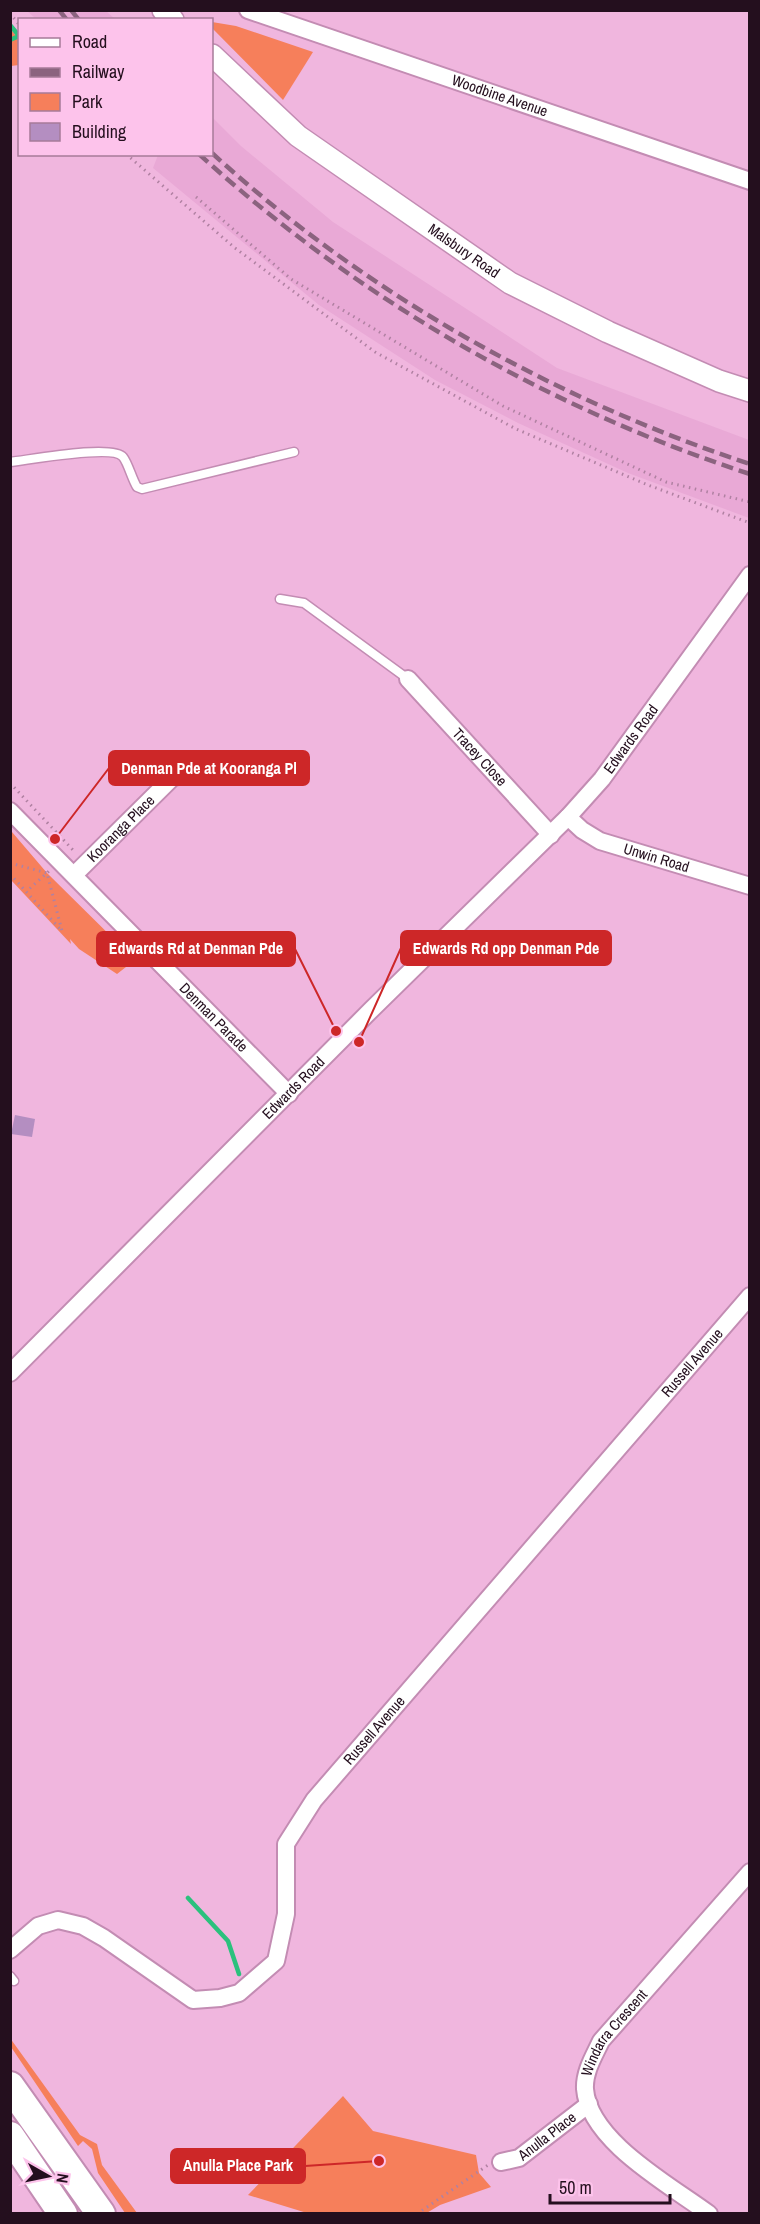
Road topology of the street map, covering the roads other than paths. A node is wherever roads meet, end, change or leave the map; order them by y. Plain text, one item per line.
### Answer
1 (248, 10) edge
2 (213, 56) edge
3 (750, 181) edge
4 (750, 391) edge
5 (294, 452) dead end
6 (10, 462) edge
7 (750, 575) edge
8 (280, 599) dead end
9 (408, 680) joint
10 (236, 765) dead end
11 (10, 811) edge
12 (568, 818) junction
13 (551, 835) junction
14 (74, 875) junction
15 (750, 886) edge
16 (289, 1094) junction
17 (750, 1296) edge
18 (10, 1372) edge
19 (750, 1872) edge
20 (10, 1950) edge
21 (10, 2086) edge
22 (589, 2104) junction
23 (10, 2136) edge
24 (501, 2162) road end
25 (63, 2214) edge
26 (101, 2214) edge
27 (709, 2214) edge

1 - 3 street, Woodbine Avenue
2 - 4 street, Malsbury Road
5 - 6 lane
7 - 12 street, Edwards Road
8 - 9 lane
9 - 13 street, Tracey Close
10 - 14 street, Kooranga Place
11 - 14 street, Denman Parade
12 - 13 street, Edwards Road
12 - 15 street, Unwin Road
13 - 16 street, Edwards Road
14 - 16 street, Denman Parade
16 - 18 street, Edwards Road
17 - 20 street, Russell Avenue
19 - 22 street, Windarra Crescent
21 - 26 highway
22 - 24 street, Anulla Place
22 - 27 street, Windarra Crescent
23 - 25 highway

